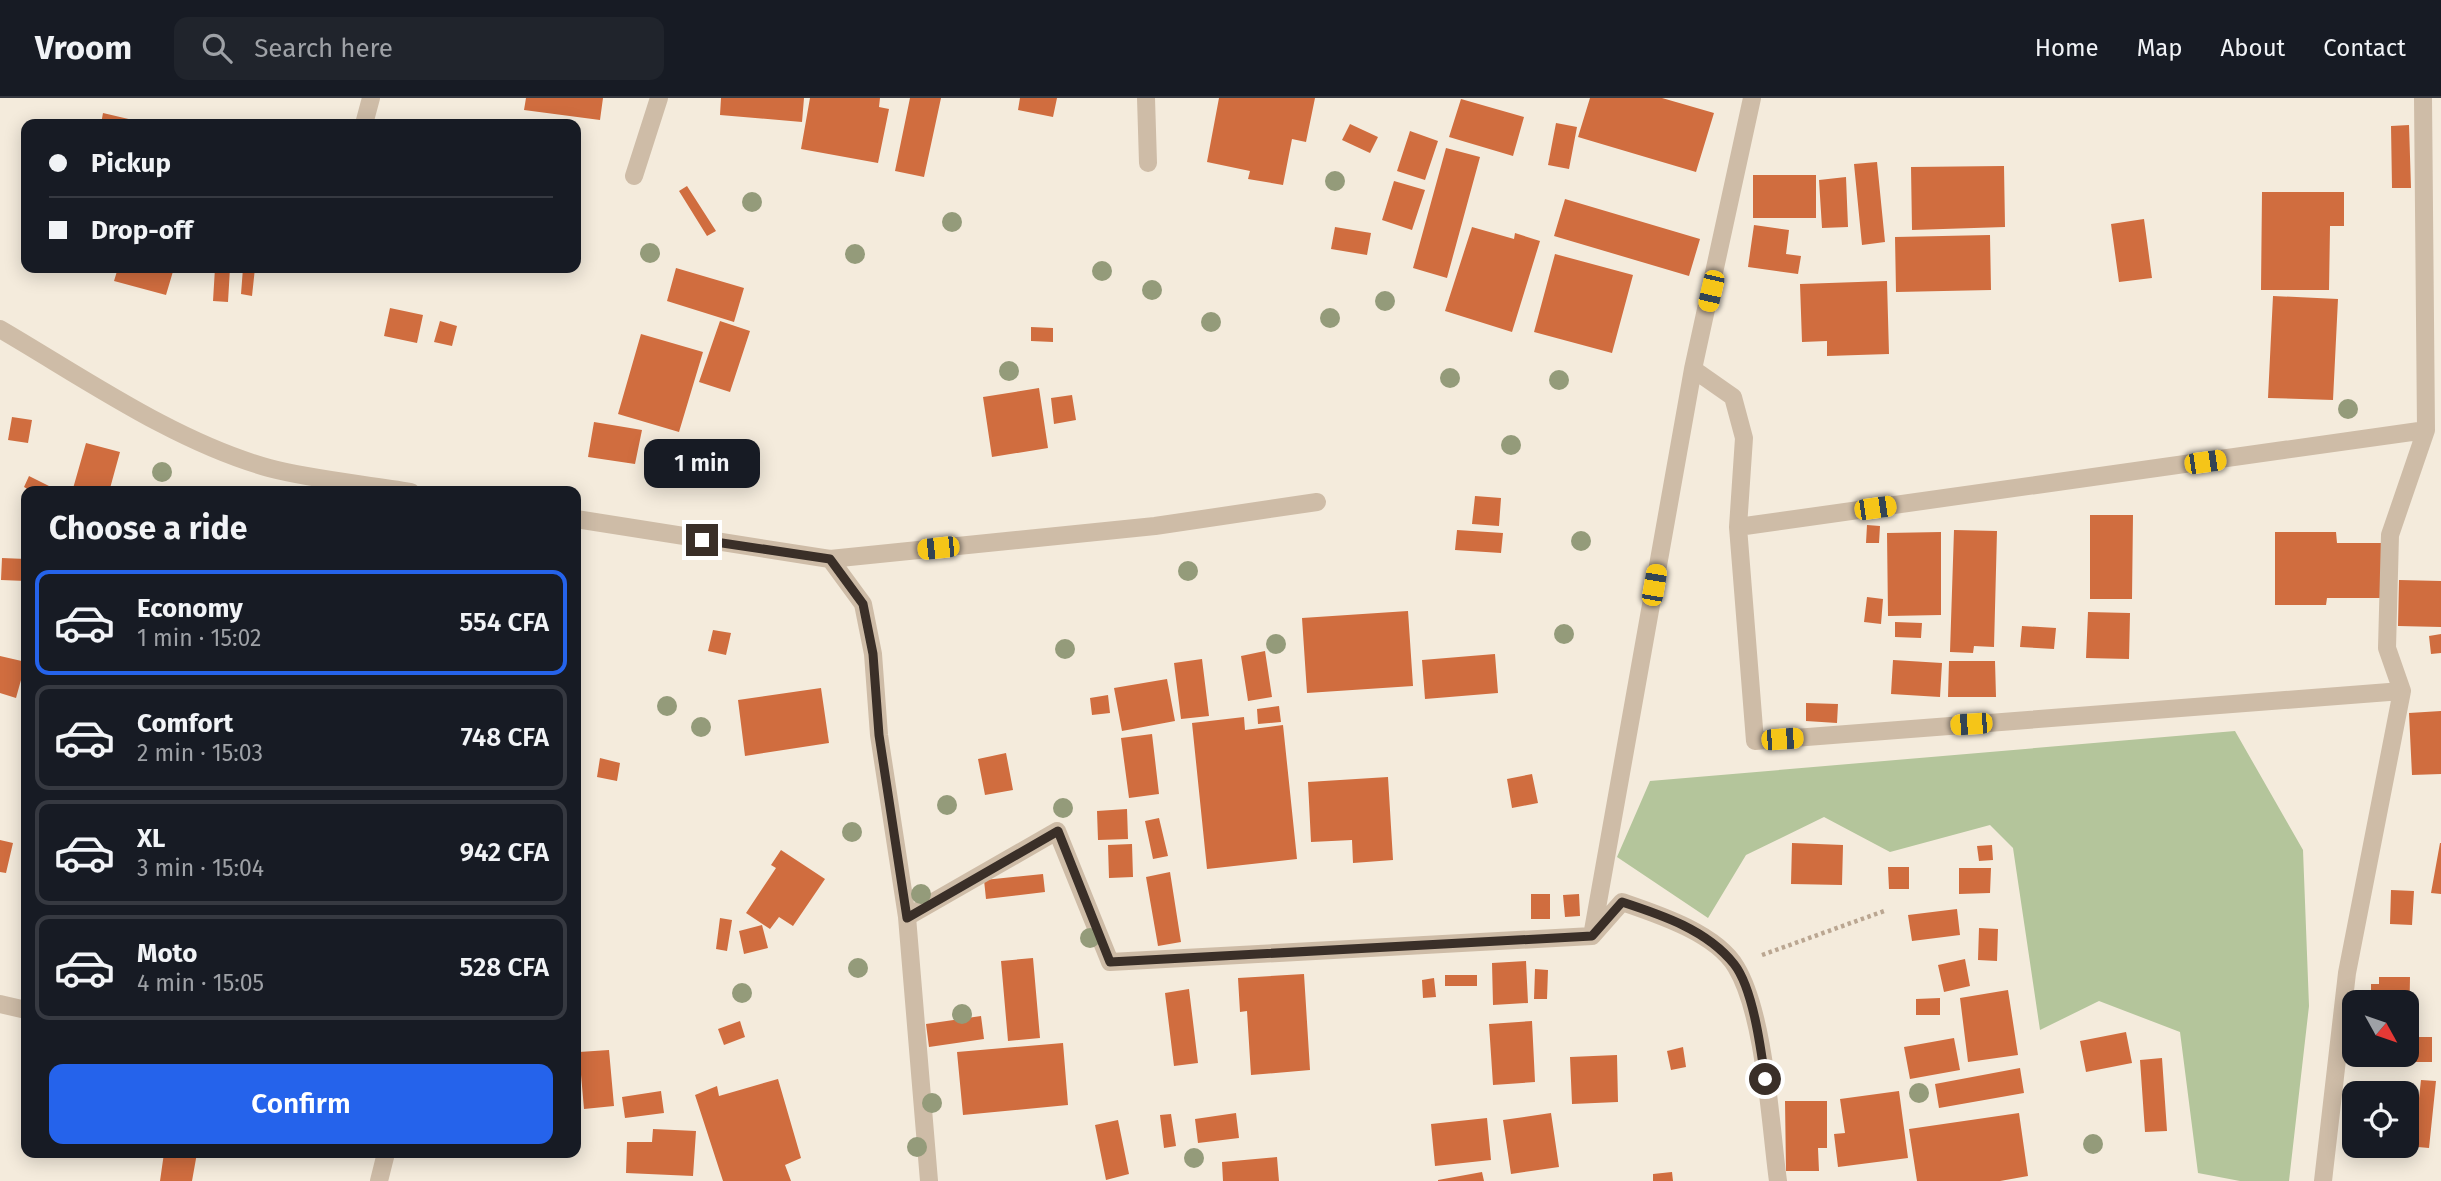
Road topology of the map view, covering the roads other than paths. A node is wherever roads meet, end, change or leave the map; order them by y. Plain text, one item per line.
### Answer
1 (371, 98) edge
2 (659, 98) edge
3 (1146, 98) edge
4 (1752, 98) edge
5 (2423, 98) edge
6 (366, 119) edge
7 (1147, 163) dead end
8 (634, 176) dead end
9 (0, 329) edge
10 (1693, 369) junction
11 (2426, 430) junction
12 (376, 486) edge
13 (1317, 502) dead end
14 (581, 520) edge
15 (1738, 527) junction
16 (830, 559) junction
17 (2402, 691) junction
18 (907, 918) junction
19 (1592, 936) junction
20 (0, 1004) edge
21 (21, 1009) edge
22 (385, 1158) edge
23 (379, 1181) edge
24 (929, 1181) edge
25 (1778, 1181) edge
26 (2323, 1181) edge

1 - 6 street
2 - 8 street
3 - 7 street
4 - 10 street
5 - 11 street
9 - 12 street
10 - 15 street
10 - 19 street
11 - 15 street
11 - 17 street
13 - 16 street
14 - 16 street
15 - 17 street
16 - 18 street
17 - 26 street
18 - 19 street
18 - 24 street
19 - 25 street
20 - 21 street
22 - 23 street

